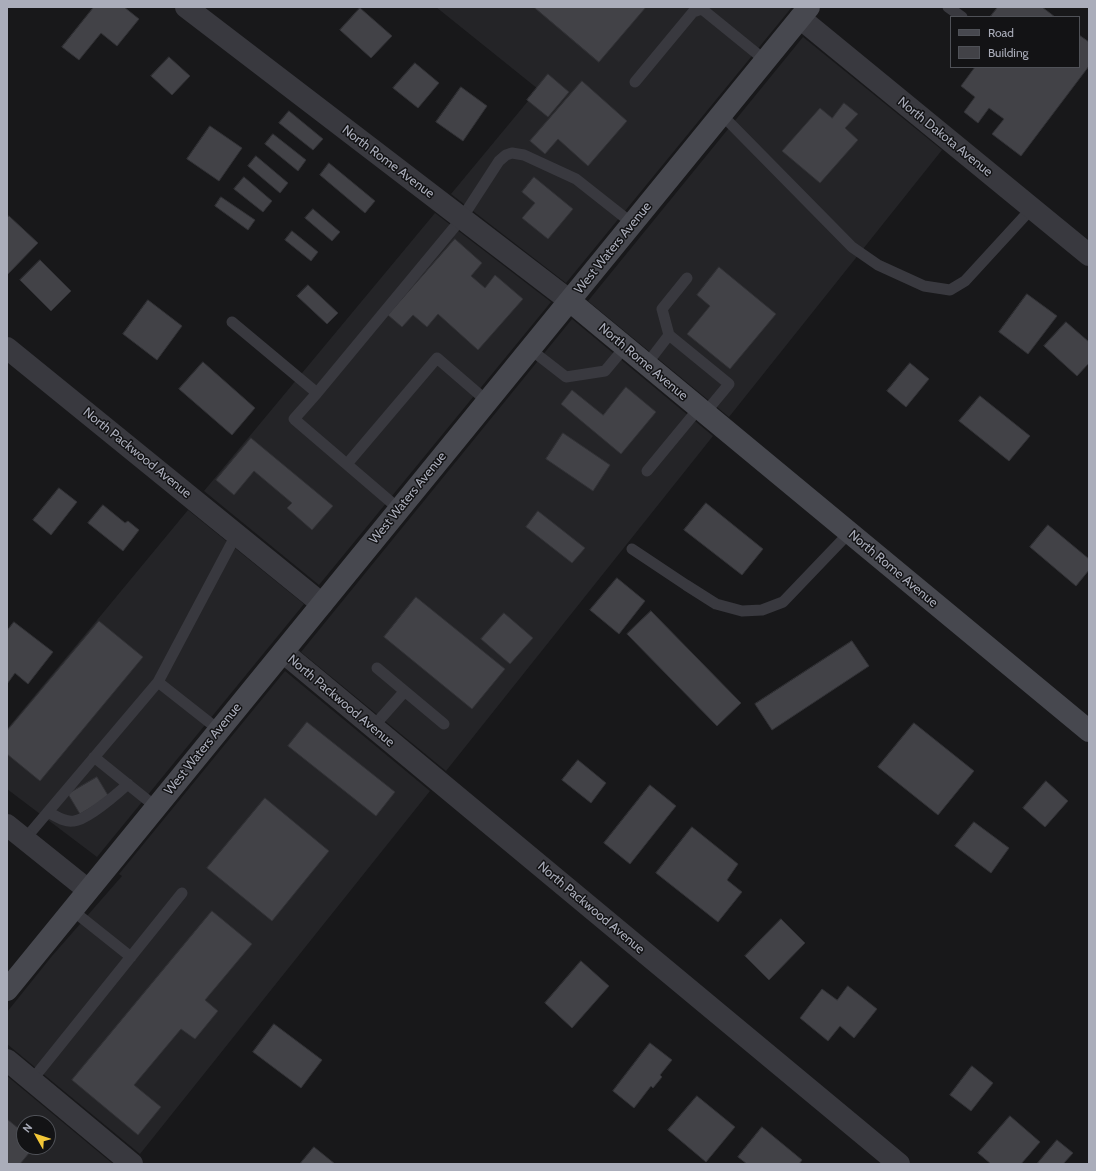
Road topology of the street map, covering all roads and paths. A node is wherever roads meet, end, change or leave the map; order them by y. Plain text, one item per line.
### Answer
1 (186, 7) edge
2 (948, 7) edge
3 (805, 13) edge
4 (961, 16) edge
5 (766, 61) junction
6 (635, 82) dead end
7 (722, 115) junction
8 (1032, 208) junction
9 (462, 218) junction
10 (633, 224) junction
11 (1089, 255) edge
12 (687, 278) dead end
13 (570, 301) junction
14 (232, 322) dead end
15 (669, 335) junction
16 (625, 347) junction
17 (7, 348) edge
18 (530, 349) junction
19 (646, 365) junction
20 (317, 393) junction
21 (488, 402) junction
22 (702, 411) junction
23 (347, 464) junction
24 (647, 472) dead end
25 (399, 509) junction
26 (850, 533) junction
27 (238, 534) junction
28 (632, 549) dead end
29 (322, 604) junction
30 (283, 652) junction
31 (377, 668) dead end
32 (158, 682) junction
33 (404, 692) junction
34 (444, 724) dead end
35 (373, 727) junction
36 (219, 730) junction
37 (1089, 731) edge
38 (94, 757) junction
39 (128, 784) junction
40 (156, 807) junction
41 (48, 812) junction
42 (12, 830) edge
43 (88, 890) junction
44 (182, 893) dead end
45 (72, 910) junction
46 (131, 957) junction
47 (7, 990) edge
48 (7, 1060) edge
49 (32, 1080) junction
50 (132, 1164) edge
51 (899, 1164) edge

1 - 9 street, North Rome Avenue
2 - 4 lane
3 - 5 main road, West Waters Avenue
3 - 8 street, North Dakota Avenue
5 - 6 lane
5 - 7 main road, West Waters Avenue
7 - 8 lane
7 - 10 main road, West Waters Avenue
8 - 11 street, North Dakota Avenue
9 - 10 lane
9 - 13 street, North Rome Avenue
9 - 20 lane
10 - 13 main road, West Waters Avenue
12 - 15 lane
13 - 16 main road, North Rome Avenue
13 - 18 main road, West Waters Avenue
14 - 20 lane
15 - 19 lane
15 - 22 lane
16 - 18 lane
16 - 19 main road, North Rome Avenue
17 - 27 street, North Packwood Avenue
18 - 21 main road, West Waters Avenue
19 - 22 main road, North Rome Avenue
20 - 23 lane
21 - 23 lane
21 - 25 main road, West Waters Avenue
22 - 24 lane
22 - 26 main road, North Rome Avenue
23 - 25 lane
25 - 29 main road, West Waters Avenue
26 - 28 lane
26 - 37 main road, North Rome Avenue
27 - 29 street, North Packwood Avenue
27 - 32 lane
29 - 30 main road, West Waters Avenue
30 - 35 street, North Packwood Avenue
30 - 36 main road, West Waters Avenue
31 - 33 lane
32 - 36 lane
32 - 38 lane
33 - 34 lane
33 - 35 lane
35 - 51 street, North Packwood Avenue
36 - 40 main road, West Waters Avenue
38 - 39 lane
38 - 41 lane
39 - 40 lane
39 - 41 lane
40 - 43 main road, West Waters Avenue
41 - 42 lane
42 - 43 street
43 - 45 main road, West Waters Avenue
44 - 46 lane
45 - 46 lane
45 - 47 main road, West Waters Avenue
46 - 49 lane
48 - 49 street
49 - 50 street

